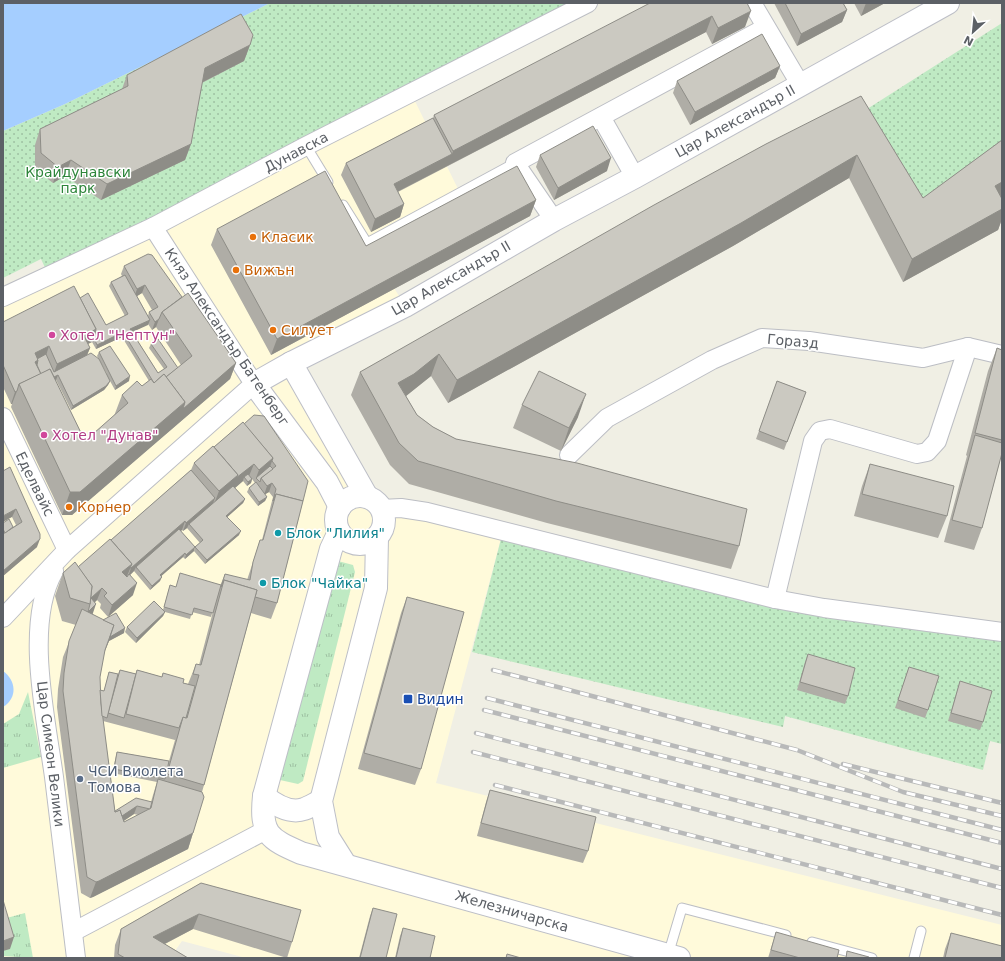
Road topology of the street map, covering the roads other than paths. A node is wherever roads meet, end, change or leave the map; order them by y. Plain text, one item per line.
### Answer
1 (588, 3) edge
2 (752, 3) edge
3 (948, 3) edge
4 (765, 28) junction
5 (800, 84) junction
6 (600, 117) junction
7 (306, 146) junction
8 (515, 163) junction
9 (635, 177) junction
10 (554, 220) junction
11 (153, 227) junction
12 (3, 297) edge
13 (968, 347) junction
14 (1002, 355) edge
15 (291, 363) junction
16 (254, 384) junction
17 (3, 417) edge
18 (569, 455) dead end
19 (374, 503) junction
20 (340, 507) junction
21 (339, 532) junction
22 (377, 537) junction
23 (65, 553) junction
24 (775, 599) junction
25 (3, 618) edge
26 (1002, 632) edge
27 (264, 796) junction
28 (322, 801) junction
29 (266, 830) junction
30 (345, 864) junction
31 (921, 931) dead end
32 (73, 932) junction
33 (671, 957) edge
34 (76, 958) edge
35 (872, 958) edge
36 (914, 958) edge

1 - 7 street, Дунавска
2 - 4 street
3 - 5 street, Цар Александър II
4 - 5 street
4 - 6 street
5 - 9 street, Цар Александър II
6 - 8 street
6 - 9 street
7 - 8 lane
7 - 11 street, Дунавска
8 - 10 street
9 - 10 street, Цар Александър II
10 - 15 street, Цар Александър II
11 - 12 street, Дунавска
11 - 16 street, Княз Александър Батенберг
13 - 14 street, Горазд
13 - 18 street, Горазд
13 - 24 street
15 - 16 street, Цар Александър II
15 - 19 street
16 - 20 street, Княз Александър Батенберг
16 - 23 street, Цар Александър II
17 - 23 street, Еделвайс
19 - 20 street
19 - 22 street
19 - 24 street
20 - 21 street
21 - 22 street
21 - 27 street
22 - 28 street
23 - 25 street, Цар Александър II
23 - 32 street, Цар Симеон Велики
24 - 26 street
27 - 28 street
27 - 29 street
28 - 30 street
29 - 30 street
29 - 32 street
30 - 33 street, Железничарска
31 - 36 lane
32 - 34 street, Цар Симеон Велики
33 - 35 lane

